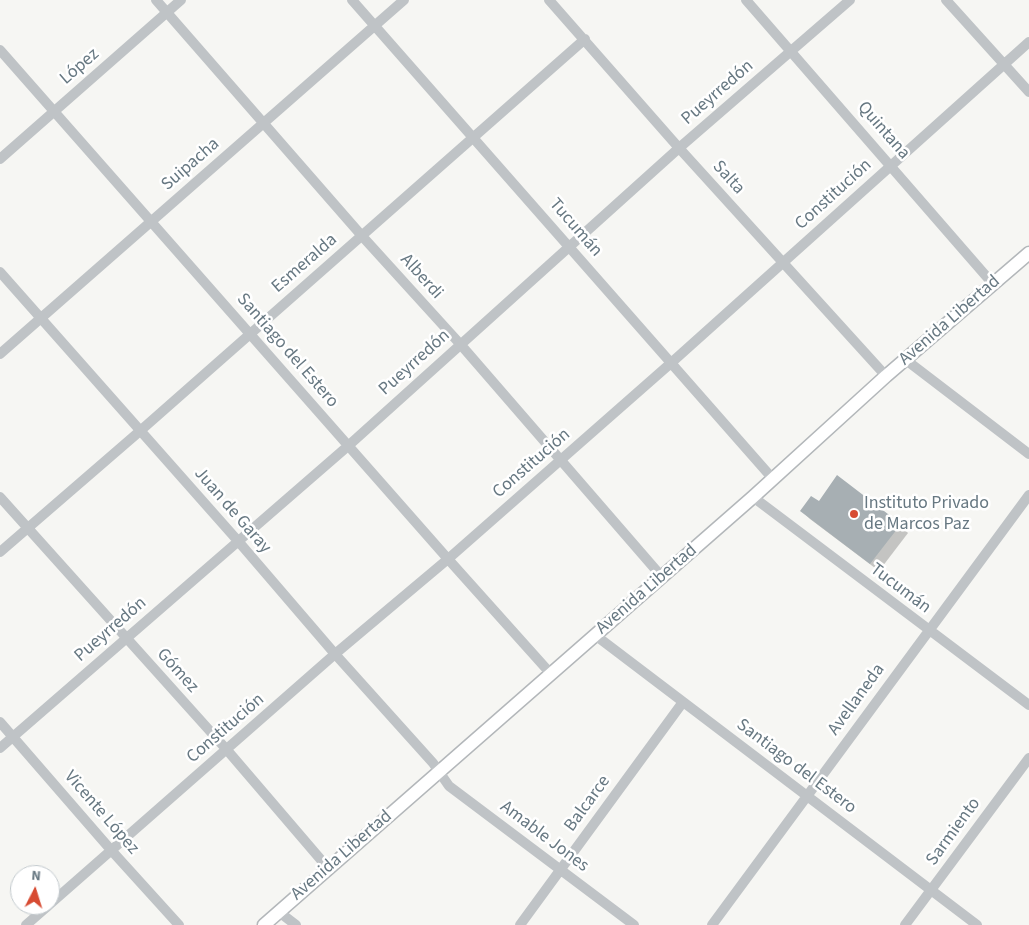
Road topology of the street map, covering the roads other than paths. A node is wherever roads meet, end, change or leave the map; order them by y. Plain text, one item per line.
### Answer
1 (156, 0) edge
2 (181, 0) edge
3 (352, 0) edge
4 (404, 0) edge
5 (549, 0) edge
6 (746, 0) edge
7 (850, 0) edge
8 (946, 0) edge
9 (167, 12) junction
10 (375, 26) junction
11 (585, 39) junction
12 (1029, 42) edge
13 (0, 50) edge
14 (791, 51) junction
15 (1004, 64) junction
16 (1029, 92) edge
17 (54, 112) junction
18 (263, 124) junction
19 (473, 138) junction
20 (679, 148) junction
21 (0, 159) edge
22 (891, 165) junction
23 (152, 222) junction
24 (362, 236) junction
25 (569, 246) junction
26 (1029, 253) edge
27 (783, 263) junction
28 (0, 272) edge
29 (993, 284) junction
30 (41, 318) junction
31 (250, 334) junction
32 (461, 345) junction
33 (0, 354) edge
34 (906, 360) junction
35 (672, 363) junction
36 (886, 376) junction
37 (140, 431) junction
38 (348, 446) junction
39 (1029, 454) edge
40 (560, 460) junction
41 (773, 479) junction
42 (1029, 495) edge
43 (0, 497) edge
44 (753, 498) junction
45 (28, 528) junction
46 (238, 541) junction
47 (0, 552) edge
48 (448, 559) junction
49 (662, 577) junction
50 (928, 630) junction
51 (595, 635) junction
52 (127, 639) junction
53 (335, 654) junction
54 (551, 674) junction
55 (683, 702) junction
56 (1029, 704) edge
57 (0, 722) edge
58 (12, 737) junction
59 (0, 748) edge
60 (227, 750) junction
61 (1029, 758) edge
62 (439, 771) junction
63 (807, 796) junction
64 (111, 850) junction
65 (328, 868) junction
66 (560, 870) junction
67 (932, 890) junction
68 (60, 894) edge
69 (279, 912) junction
70 (37, 915) edge
71 (26, 925) edge
72 (179, 925) edge
73 (264, 925) edge
74 (296, 925) edge
75 (520, 925) edge
76 (634, 925) edge
77 (712, 925) edge
78 (905, 925) edge
79 (977, 925) edge

1 - 9 street, Alberdi
2 - 9 street, López
3 - 10 street, Tucumán
4 - 10 street, Suipacha
5 - 11 street, Salta
6 - 14 street, Quintana
7 - 14 street, Pueyrredón
8 - 15 street
9 - 17 street, López
9 - 18 street, Alberdi
10 - 18 street, Suipacha
10 - 19 street, Tucumán
11 - 19 street, Esmeralda
11 - 20 street, Salta
12 - 15 street, Constitución
13 - 17 street, Santiago del Estero
14 - 20 street, Pueyrredón
14 - 22 street, Quintana
15 - 16 street
15 - 22 street, Constitución
17 - 21 street, López
17 - 23 street, Santiago del Estero
18 - 23 street, Suipacha
18 - 24 street, Alberdi
19 - 24 street, Esmeralda
19 - 25 street, Tucumán
20 - 25 street, Pueyrredón
20 - 27 street, Salta
22 - 27 street, Constitución
22 - 29 street, Quintana
23 - 30 street, Suipacha
23 - 31 street, Santiago del Estero
24 - 31 street, Esmeralda
24 - 32 street, Alberdi
25 - 32 street, Pueyrredón
25 - 35 street, Tucumán
26 - 29 main road, Avenida Libertad
27 - 35 street, Constitución
27 - 36 street, Salta
28 - 30 street, Juan de Garay
29 - 34 main road, Avenida Libertad
30 - 33 street, Suipacha
30 - 37 street, Juan de Garay
31 - 37 street, Esmeralda
31 - 38 street, Santiago del Estero
32 - 38 street, Pueyrredón
32 - 40 street, Alberdi
34 - 36 main road, Avenida Libertad
34 - 39 street
35 - 40 street, Constitución
35 - 41 street, Tucumán
36 - 41 main road, Avenida Libertad
37 - 45 street, Esmeralda
37 - 46 street, Juan de Garay
38 - 46 street, Pueyrredón
38 - 48 street, Santiago del Estero
40 - 48 street, Constitución
40 - 49 street, Alberdi
41 - 44 main road, Avenida Libertad
42 - 50 street, Avellaneda
43 - 45 street, Gómez
44 - 49 main road, Avenida Libertad
44 - 50 street, Tucumán
45 - 47 street, Esmeralda
45 - 52 street, Gómez
46 - 52 street, Pueyrredón
46 - 53 street, Juan de Garay
48 - 53 street, Constitución
48 - 54 street, Santiago del Estero
49 - 51 main road, Avenida Libertad
50 - 56 street, Tucumán
50 - 63 street, Avellaneda
51 - 54 main road, Avenida Libertad
51 - 55 street, Santiago del Estero
52 - 58 street, Pueyrredón
52 - 60 street, Gómez
53 - 60 street, Constitución
53 - 62 street, Juan de Garay
54 - 62 main road, Avenida Libertad
55 - 63 street, Santiago del Estero
55 - 66 street, Balcarce
57 - 58 street, Vicente López
58 - 59 street, Pueyrredón
58 - 64 street, Vicente López
60 - 64 street, Constitución
60 - 65 street, Gómez
61 - 67 street, Sarmiento
62 - 65 main road, Avenida Libertad
62 - 66 street, Amable Jones
63 - 67 street, Santiago del Estero
63 - 77 street, Avellaneda
64 - 68 street, Constitución
64 - 72 street, Vicente López
65 - 69 main road, Avenida Libertad
66 - 75 street, Balcarce
66 - 76 street, Amable Jones
67 - 78 street, Sarmiento
67 - 79 street, Santiago del Estero
69 - 73 main road, Avenida Libertad
69 - 74 street
70 - 71 street, Constitución

